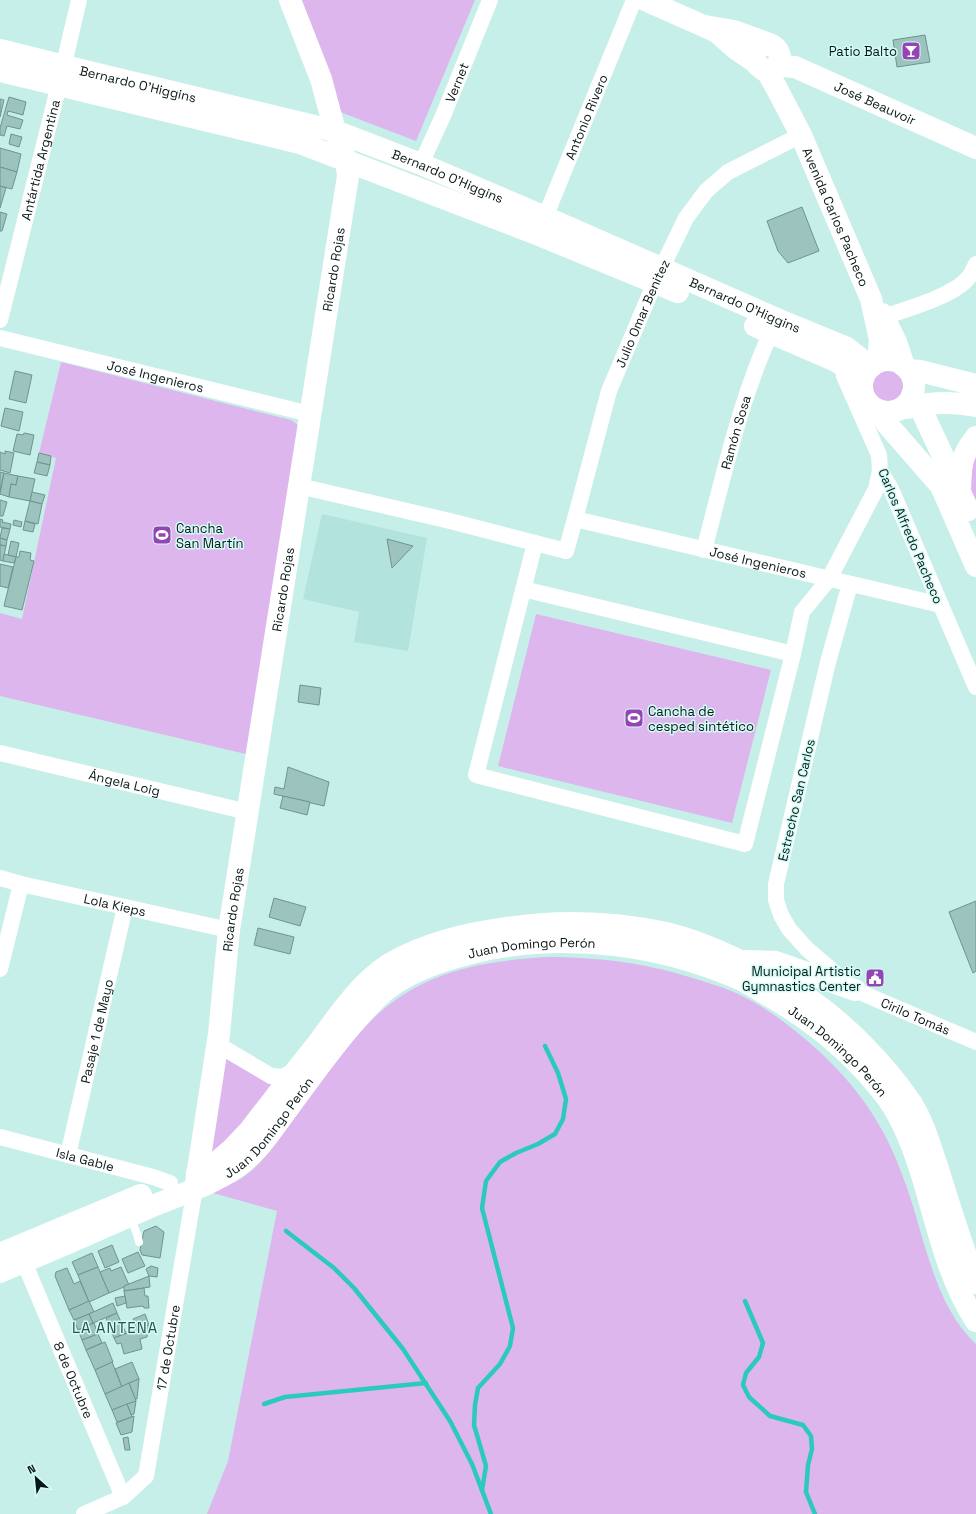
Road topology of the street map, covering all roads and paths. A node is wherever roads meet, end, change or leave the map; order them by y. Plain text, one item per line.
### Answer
1 (79, 0) edge
2 (290, 0) edge
3 (490, 0) edge
4 (634, 0) edge
5 (645, 0) edge
6 (0, 50) edge
7 (772, 59) junction
8 (0, 71) edge
9 (62, 76) junction
10 (335, 130) junction
11 (976, 134) edge
12 (802, 135) junction
13 (976, 148) edge
14 (346, 160) junction
15 (421, 164) junction
16 (542, 226) junction
17 (976, 264) edge
18 (658, 275) junction
19 (871, 299) junction
20 (884, 317) junction
21 (0, 320) edge
22 (774, 326) junction
23 (0, 338) edge
24 (838, 362) junction
25 (875, 364) junction
26 (906, 368) junction
27 (976, 385) edge
28 (916, 400) junction
29 (976, 406) edge
30 (873, 407) junction
31 (310, 414) junction
32 (976, 437) edge
33 (880, 471) junction
34 (299, 486) junction
35 (960, 492) junction
36 (974, 517) edge
37 (575, 519) junction
38 (535, 543) junction
39 (704, 550) junction
40 (976, 566) edge
41 (829, 579) junction
42 (850, 584) junction
43 (523, 589) junction
44 (941, 605) junction
45 (793, 654) junction
46 (976, 687) edge
47 (0, 753) edge
48 (248, 812) junction
49 (0, 878) edge
50 (21, 884) junction
51 (125, 907) junction
52 (229, 930) junction
53 (741, 961) junction
54 (0, 969) edge
55 (855, 990) junction
56 (219, 1034) junction
57 (976, 1042) edge
58 (297, 1069) junction
59 (0, 1137) edge
60 (68, 1155) junction
61 (196, 1180) junction
62 (170, 1183) junction
63 (129, 1216) junction
64 (139, 1242) dead end
65 (0, 1254) edge
66 (24, 1262) junction
67 (0, 1272) edge
68 (976, 1283) edge
69 (976, 1321) edge
70 (123, 1497) junction
71 (84, 1514) edge

1 - 9 street, Antártida Argentina
2 - 10 main road, Ricardo Rojas
3 - 15 street, Vernet
4 - 16 street, Antonio Rivero
5 - 7 main road, José Beauvoir
6 - 9 main road, Bernardo O'Higgins
7 - 11 main road, José Beauvoir
7 - 12 main road
7 - 13 main road, José Beauvoir
8 - 9 main road, Bernardo O'Higgins
9 - 10 main road, Bernardo O'Higgins
9 - 14 main road, Bernardo O'Higgins
9 - 21 street, Antártida Argentina
10 - 14 main road, Ricardo Rojas
10 - 15 main road, Bernardo O'Higgins
12 - 18 street, Julio Omar Benitez
12 - 19 main road, Avenida Carlos Pacheco
14 - 16 main road, Bernardo O'Higgins
14 - 31 main road, Ricardo Rojas
15 - 16 main road, Bernardo O'Higgins
16 - 18 main road, Bernardo O'Higgins
17 - 20 street
18 - 22 main road, Bernardo O'Higgins
18 - 37 street, Julio Omar Benitez
19 - 20 main road, Avenida Carlos Pacheco
19 - 25 main road, Avenida Carlos Pacheco
20 - 26 main road, Avenida Carlos Pacheco
22 - 24 main road, Bernardo O'Higgins
22 - 25 main road, Bernardo O'Higgins
22 - 39 street, Ramón Sosa
23 - 31 street, José Ingenieros
24 - 30 street, Carlos Alfredo Pacheco
24 - 30 main road, Bernardo O'Higgins
25 - 26 main road
25 - 30 main road, Avenida Carlos Pacheco
26 - 27 main road
26 - 28 main road, Avenida Carlos Pacheco
28 - 29 main road
28 - 30 main road
28 - 35 main road, Avenida Carlos Pacheco
30 - 33 street, Carlos Alfredo Pacheco
30 - 40 main road
31 - 34 main road, Ricardo Rojas
32 - 35 main road
33 - 41 street
33 - 44 street, Carlos Alfredo Pacheco
34 - 38 street
34 - 48 main road, Ricardo Rojas
35 - 36 main road, Avenida Carlos Pacheco
37 - 38 street, Julio Omar Benitez
37 - 39 street, José Ingenieros
38 - 43 street
39 - 41 street, José Ingenieros
41 - 42 street, José Ingenieros
41 - 45 street
42 - 44 street, José Ingenieros
42 - 55 street, Estrecho San Carlos
43 - 45 street
43 - 45 street
44 - 46 street, Carlos Alfredo Pacheco
47 - 48 street, Ángela Loig
48 - 52 main road, Ricardo Rojas
49 - 50 street, Lola Kieps
50 - 51 street, Lola Kieps
50 - 54 street
51 - 52 street, Lola Kieps
51 - 60 street, Pasaje 1 de Mayo
52 - 56 main road, Ricardo Rojas
53 - 55 main road
53 - 58 main road, Juan Domingo Perón
53 - 68 main road, Juan Domingo Perón
55 - 57 street, Cirilo Tomás
56 - 58 street
56 - 61 main road, Ricardo Rojas
58 - 61 main road, Juan Domingo Perón
59 - 60 street, Isla Gable
60 - 62 street, Isla Gable
61 - 62 main road, Juan Domingo Perón
61 - 63 main road, Juan Domingo Perón
61 - 69 main road, Juan Domingo Perón
61 - 70 street, 17 de Octubre
62 - 65 main road, Juan Domingo Perón
63 - 64 lane
63 - 66 main road, Juan Domingo Perón
66 - 67 main road, Juan Domingo Perón
66 - 70 street, 8 de Octubre
70 - 71 street, 17 de Octubre

